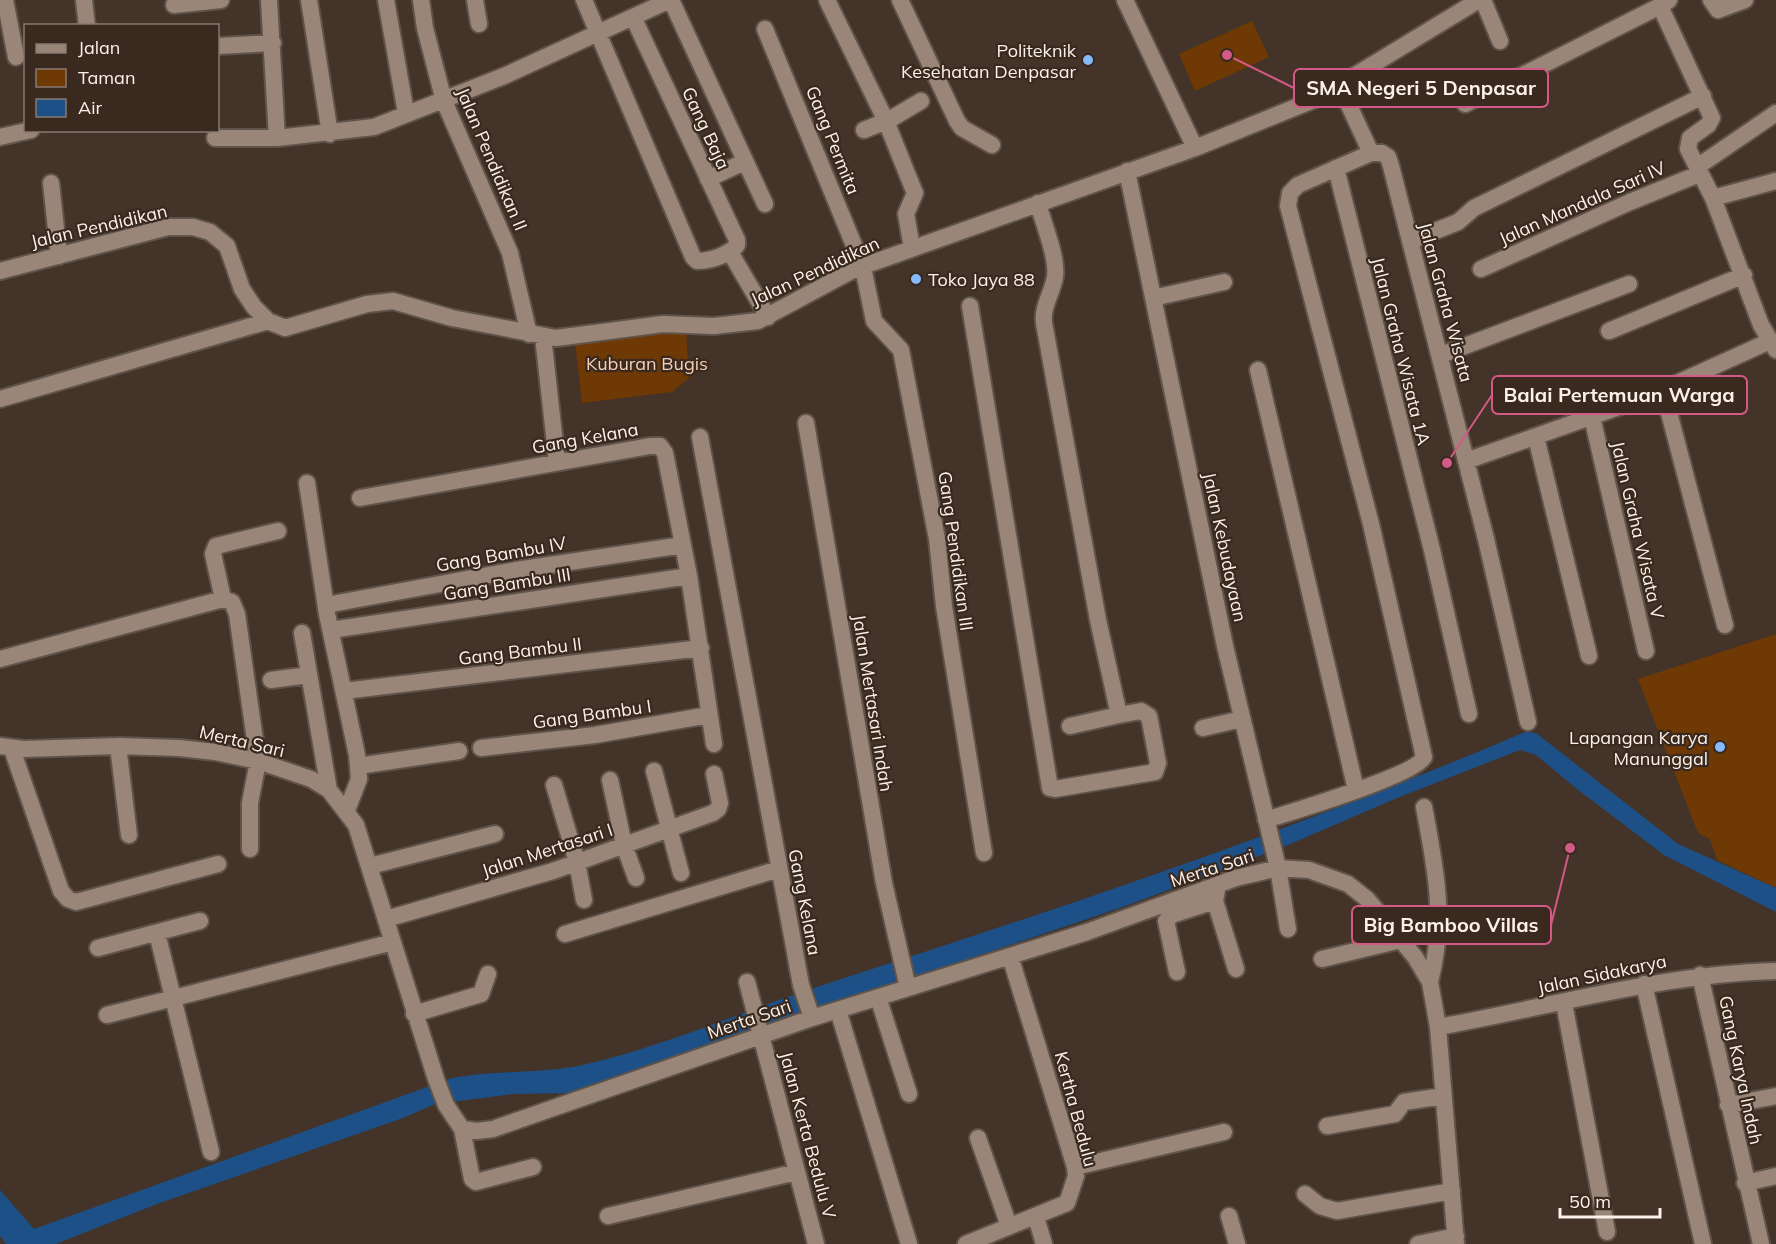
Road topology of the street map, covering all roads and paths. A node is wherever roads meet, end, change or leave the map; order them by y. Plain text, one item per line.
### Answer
1 (5, 0) edge
2 (84, 0) edge
3 (221, 0) edge
4 (269, 0) edge
5 (309, 0) edge
6 (386, 0) edge
7 (421, 0) edge
8 (476, 0) edge
9 (584, 0) edge
10 (670, 0) edge
11 (827, 0) edge
12 (900, 0) edge
13 (1125, 0) edge
14 (1481, 0) edge
15 (1745, 0) edge
16 (1665, 3) edge
17 (174, 5) dead end
18 (1717, 5) edge
19 (634, 19) junction
20 (87, 24) edge
21 (479, 24) dead end
22 (765, 29) dead end
23 (598, 35) junction
24 (1500, 41) dead end
25 (273, 43) junction
26 (219, 46) edge
27 (16, 57) dead end
28 (1340, 86) junction
29 (1702, 96) junction
30 (444, 101) junction
31 (921, 101) dead end
32 (1465, 104) dead end
33 (406, 113) junction
34 (1776, 113) edge
35 (886, 121) junction
36 (864, 130) dead end
37 (24, 132) edge
38 (330, 134) junction
39 (0, 137) edge
40 (215, 138) dead end
41 (277, 138) junction
42 (992, 145) dead end
43 (1195, 148) junction
44 (1371, 153) junction
45 (744, 162) junction
46 (1336, 168) junction
47 (1698, 170) junction
48 (1127, 171) junction
49 (708, 179) junction
50 (1776, 181) edge
51 (51, 183) dead end
52 (1713, 198) junction
53 (1038, 203) junction
54 (765, 204) dead end
55 (1410, 241) junction
56 (912, 248) junction
57 (730, 252) junction
58 (58, 256) junction
59 (863, 267) junction
60 (1482, 269) dead end
61 (0, 271) edge
62 (1744, 275) junction
63 (1224, 282) dead end
64 (1629, 284) dead end
65 (1153, 298) junction
66 (970, 306) dead end
67 (768, 316) junction
68 (268, 321) junction
69 (1609, 331) dead end
70 (536, 335) junction
71 (1773, 345) edge
72 (1441, 355) junction
73 (1258, 370) dead end
74 (1663, 390) junction
75 (0, 399) edge
76 (1592, 417) junction
77 (806, 423) dead end
78 (700, 437) dead end
79 (1536, 437) junction
80 (1466, 461) junction
81 (557, 462) junction
82 (307, 483) dead end
83 (360, 498) dead end
84 (278, 531) dead end
85 (683, 545) junction
86 (689, 576) junction
87 (223, 599) junction
88 (326, 605) junction
89 (1725, 625) dead end
90 (331, 630) junction
91 (302, 633) dead end
92 (701, 648) junction
93 (1646, 651) dead end
94 (1589, 656) dead end
95 (0, 659) edge
96 (309, 675) junction
97 (271, 680) dead end
98 (344, 691) junction
99 (1469, 714) dead end
100 (709, 715) junction
101 (1119, 715) junction
102 (1242, 719) junction
103 (1528, 722) dead end
104 (1070, 726) dead end
105 (1203, 728) dead end
106 (714, 744) dead end
107 (118, 746) junction
108 (6, 747) edge
109 (481, 748) dead end
110 (459, 751) dead end
111 (258, 761) junction
112 (358, 766) junction
113 (654, 771) dead end
114 (714, 774) dead end
115 (610, 780) dead end
116 (554, 785) dead end
117 (329, 790) junction
118 (1356, 790) junction
119 (1424, 807) dead end
120 (347, 810) junction
121 (1266, 824) junction
122 (670, 828) junction
123 (495, 834) dead end
124 (129, 836) dead end
125 (624, 845) junction
126 (250, 849) dead end
127 (984, 853) dead end
128 (577, 862) junction
129 (1276, 862) junction
130 (218, 864) dead end
131 (369, 866) junction
132 (779, 869) junction
133 (681, 873) dead end
134 (636, 878) dead end
135 (1216, 893) junction
136 (584, 900) dead end
137 (386, 919) junction
138 (200, 921) dead end
139 (1288, 929) dead end
140 (157, 933) junction
141 (565, 934) dead end
142 (1401, 940) junction
143 (393, 942) junction
144 (98, 948) dead end
145 (1010, 956) junction
146 (1322, 959) dead end
147 (1236, 969) dead end
148 (1776, 971) edge
149 (1177, 972) dead end
150 (488, 974) dead end
151 (1700, 975) junction
152 (747, 982) dead end
153 (1430, 982) junction
154 (1644, 984) junction
155 (907, 985) junction
156 (878, 997) junction
157 (174, 998) junction
158 (1564, 1003) junction
159 (838, 1010) junction
160 (414, 1014) junction
161 (107, 1015) dead end
162 (811, 1016) junction
163 (1438, 1027) junction
164 (761, 1035) junction
165 (909, 1094) dead end
166 (1443, 1096) junction
167 (1776, 1096) edge
168 (1728, 1105) junction
169 (1327, 1126) dead end
170 (462, 1129) junction
171 (1224, 1132) dead end
172 (978, 1138) dead end
173 (211, 1152) dead end
174 (534, 1167) dead end
175 (1075, 1167) junction
176 (797, 1172) junction
177 (1776, 1176) edge
178 (1745, 1182) junction
179 (1452, 1191) junction
180 (1305, 1194) dead end
181 (608, 1216) dead end
182 (1229, 1216) dead end
183 (1036, 1217) junction
184 (1009, 1226) junction
185 (1607, 1232) dead end
186 (1456, 1240) edge
187 (1766, 1240) edge
188 (816, 1244) edge
189 (909, 1244) edge
190 (966, 1244) edge
191 (1044, 1244) edge
192 (1237, 1244) edge
193 (1418, 1244) edge
194 (1703, 1244) edge

1 - 27 street
2 - 20 street
3 - 17 street
4 - 25 street
5 - 38 street
6 - 33 street
7 - 30 street, Jalan Pendidikan II
8 - 21 street
9 - 23 street
10 - 19 street
10 - 45 street
11 - 35 street
12 - 42 street
13 - 43 street
14 - 24 street
14 - 28 street, Jalan Pendidikan
15 - 18 street
16 - 29 street
16 - 32 street
19 - 23 street
19 - 49 street, Gang Baja
22 - 59 street, Gang Permita
23 - 30 street
23 - 57 street
25 - 26 street
25 - 41 street
28 - 43 street, Jalan Pendidikan
28 - 44 street, Jalan Graha Wisata
29 - 47 street
29 - 55 street
30 - 33 street
30 - 70 street, Jalan Pendidikan II
31 - 35 street
33 - 38 street
34 - 47 street, Jalan Mandala Sari IV
35 - 36 street
35 - 56 street
37 - 39 street
38 - 41 street
40 - 41 street
43 - 48 street, Jalan Pendidikan
44 - 46 street
44 - 55 street, Jalan Graha Wisata
45 - 49 street
45 - 54 street
46 - 99 street, Jalan Graha Wisata 1A
46 - 118 street
47 - 52 street
47 - 60 street, Jalan Mandala Sari IV
48 - 53 street, Jalan Pendidikan
48 - 65 street, Jalan Kebudayaan
49 - 57 street, Gang Baja
50 - 52 street
51 - 58 street
52 - 62 street
53 - 56 street, Jalan Pendidikan
53 - 101 street
55 - 72 street, Jalan Graha Wisata
56 - 59 street, Jalan Pendidikan
57 - 67 street, Gang Baja
58 - 61 street, Jalan Pendidikan
58 - 68 street, Jalan Pendidikan
59 - 67 street, Jalan Pendidikan
59 - 127 street, Gang Pendidikan III
62 - 69 street
62 - 71 street
63 - 65 street
64 - 72 street
65 - 102 street, Jalan Kebudayaan
66 - 101 street
67 - 70 street, Jalan Pendidikan
68 - 70 street, Jalan Pendidikan
68 - 75 street
70 - 81 street, Jalan Pendidikan II
71 - 74 street
72 - 80 street, Jalan Graha Wisata
73 - 118 street
74 - 76 street
74 - 89 street
76 - 79 street
76 - 93 street, Jalan Graha Wisata V
77 - 155 street, Jalan Mertasari Indah
78 - 132 street, Gang Kelana
79 - 80 street
79 - 94 street
80 - 103 street, Jalan Graha Wisata
81 - 83 street, Gang Kelana
81 - 85 street, Gang Kelana
82 - 88 street
84 - 87 street
85 - 86 street, Gang Kelana
85 - 88 street, Gang Bambu IV
86 - 90 street, Gang Bambu III
86 - 92 street, Gang Kelana
87 - 95 street
87 - 111 street
88 - 90 street
90 - 98 street
91 - 96 street
92 - 98 street, Gang Bambu II
92 - 100 street, Gang Kelana
96 - 97 street
96 - 117 street
98 - 112 street
100 - 106 street, Gang Kelana
100 - 109 street, Gang Bambu I
101 - 104 street
102 - 105 street
102 - 121 street, Jalan Kebudayaan
107 - 108 street, Merta Sari
107 - 111 street, Merta Sari
107 - 124 street
108 - 130 street
110 - 112 street
111 - 117 street, Merta Sari
111 - 126 street
112 - 120 street
113 - 122 street
114 - 122 street, Jalan Mertasari I
115 - 125 street
116 - 128 street
117 - 120 street, Merta Sari
118 - 121 street
119 - 153 street
120 - 131 street, Merta Sari
121 - 129 street, Jalan Kebudayaan
122 - 125 street, Jalan Mertasari I
122 - 133 street
123 - 131 street
125 - 128 street, Jalan Mertasari I
125 - 134 street
128 - 136 street
128 - 137 street, Jalan Mertasari I
129 - 135 street, Merta Sari
129 - 139 street, Jalan Kebudayaan
129 - 142 street, Merta Sari
131 - 137 street, Merta Sari
132 - 141 street
132 - 162 street, Gang Kelana
135 - 145 street, Merta Sari
135 - 147 street
135 - 149 street
137 - 143 street, Merta Sari
138 - 140 street
140 - 144 street
140 - 157 street
142 - 146 street
142 - 153 street, Merta Sari
143 - 157 street
143 - 160 street, Merta Sari
145 - 155 street, Merta Sari
145 - 175 street, Kertha Bedulu
148 - 151 street, Jalan Sidakarya
150 - 160 street
151 - 154 street, Jalan Sidakarya
151 - 168 street, Gang Karya Indah
152 - 164 street, Jalan Kerta Bedulu V
153 - 163 street, Merta Sari
154 - 158 street, Jalan Sidakarya
154 - 194 street
155 - 156 street, Merta Sari
156 - 159 street, Merta Sari
156 - 165 street
157 - 161 street
157 - 173 street
158 - 163 street, Jalan Sidakarya
158 - 185 street
159 - 162 street, Merta Sari
159 - 189 street
160 - 170 street, Merta Sari
162 - 164 street, Merta Sari
163 - 166 street, Merta Sari
164 - 170 street, Merta Sari
164 - 176 street, Jalan Kerta Bedulu V
166 - 169 street
166 - 179 street, Merta Sari
167 - 168 street
168 - 178 street, Gang Karya Indah
170 - 174 street
171 - 175 street
172 - 184 street
175 - 183 street, Kertha Bedulu
176 - 181 street
176 - 188 street, Jalan Kerta Bedulu V
177 - 178 street
178 - 187 street, Gang Karya Indah
179 - 180 street
179 - 186 street, Merta Sari
182 - 192 street
183 - 184 street, Kertha Bedulu
183 - 191 street
184 - 190 street, Kertha Bedulu
186 - 193 street

